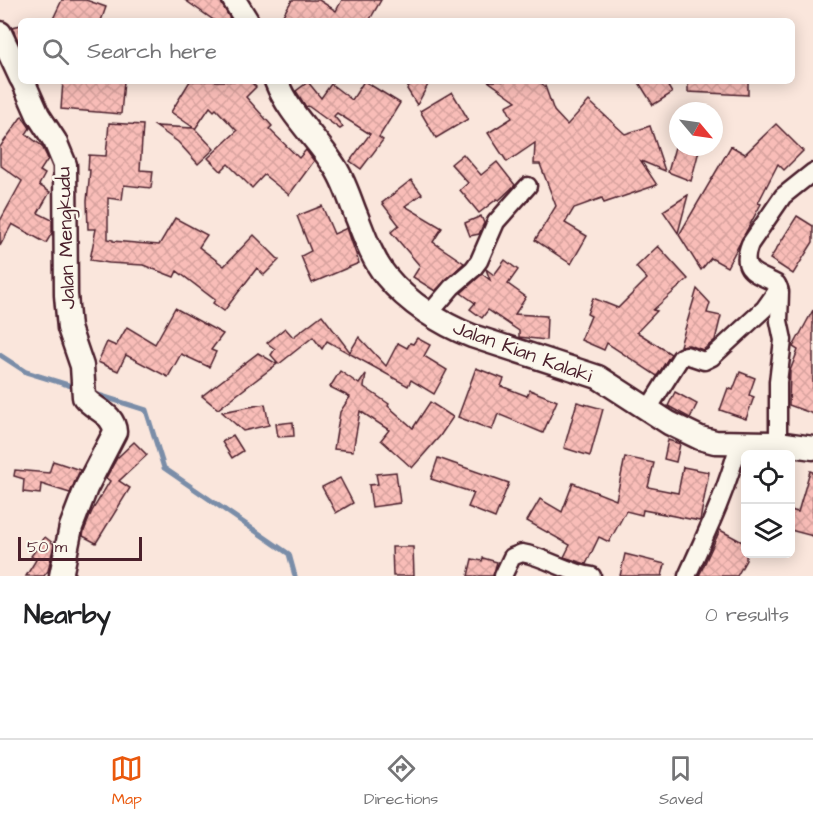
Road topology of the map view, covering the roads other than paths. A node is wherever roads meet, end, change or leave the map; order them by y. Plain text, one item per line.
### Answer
1 (234, 0) edge
2 (245, 18) edge
3 (0, 33) edge
4 (18, 71) edge
5 (24, 84) edge
6 (278, 84) edge
7 (813, 171) edge
8 (527, 192) dead end
9 (779, 288) junction
10 (429, 314) junction
11 (648, 409) junction
12 (739, 443) junction
13 (778, 443) junction
14 (813, 448) edge
15 (61, 576) edge
16 (502, 576) edge
17 (592, 576) edge
18 (687, 576) edge

1 - 2 street
3 - 4 street, Jalan Mengkudu
5 - 15 street, Jalan Mengkudu
6 - 10 street, Jalan Kian Kalaki
7 - 9 street
8 - 10 street
9 - 11 street
9 - 13 street
10 - 11 street, Jalan Kian Kalaki
11 - 12 street, Jalan Kian Kalaki
12 - 13 street, Jalan Kian Kalaki
12 - 18 street
13 - 14 street, Jalan Kian Kalaki
16 - 17 street

